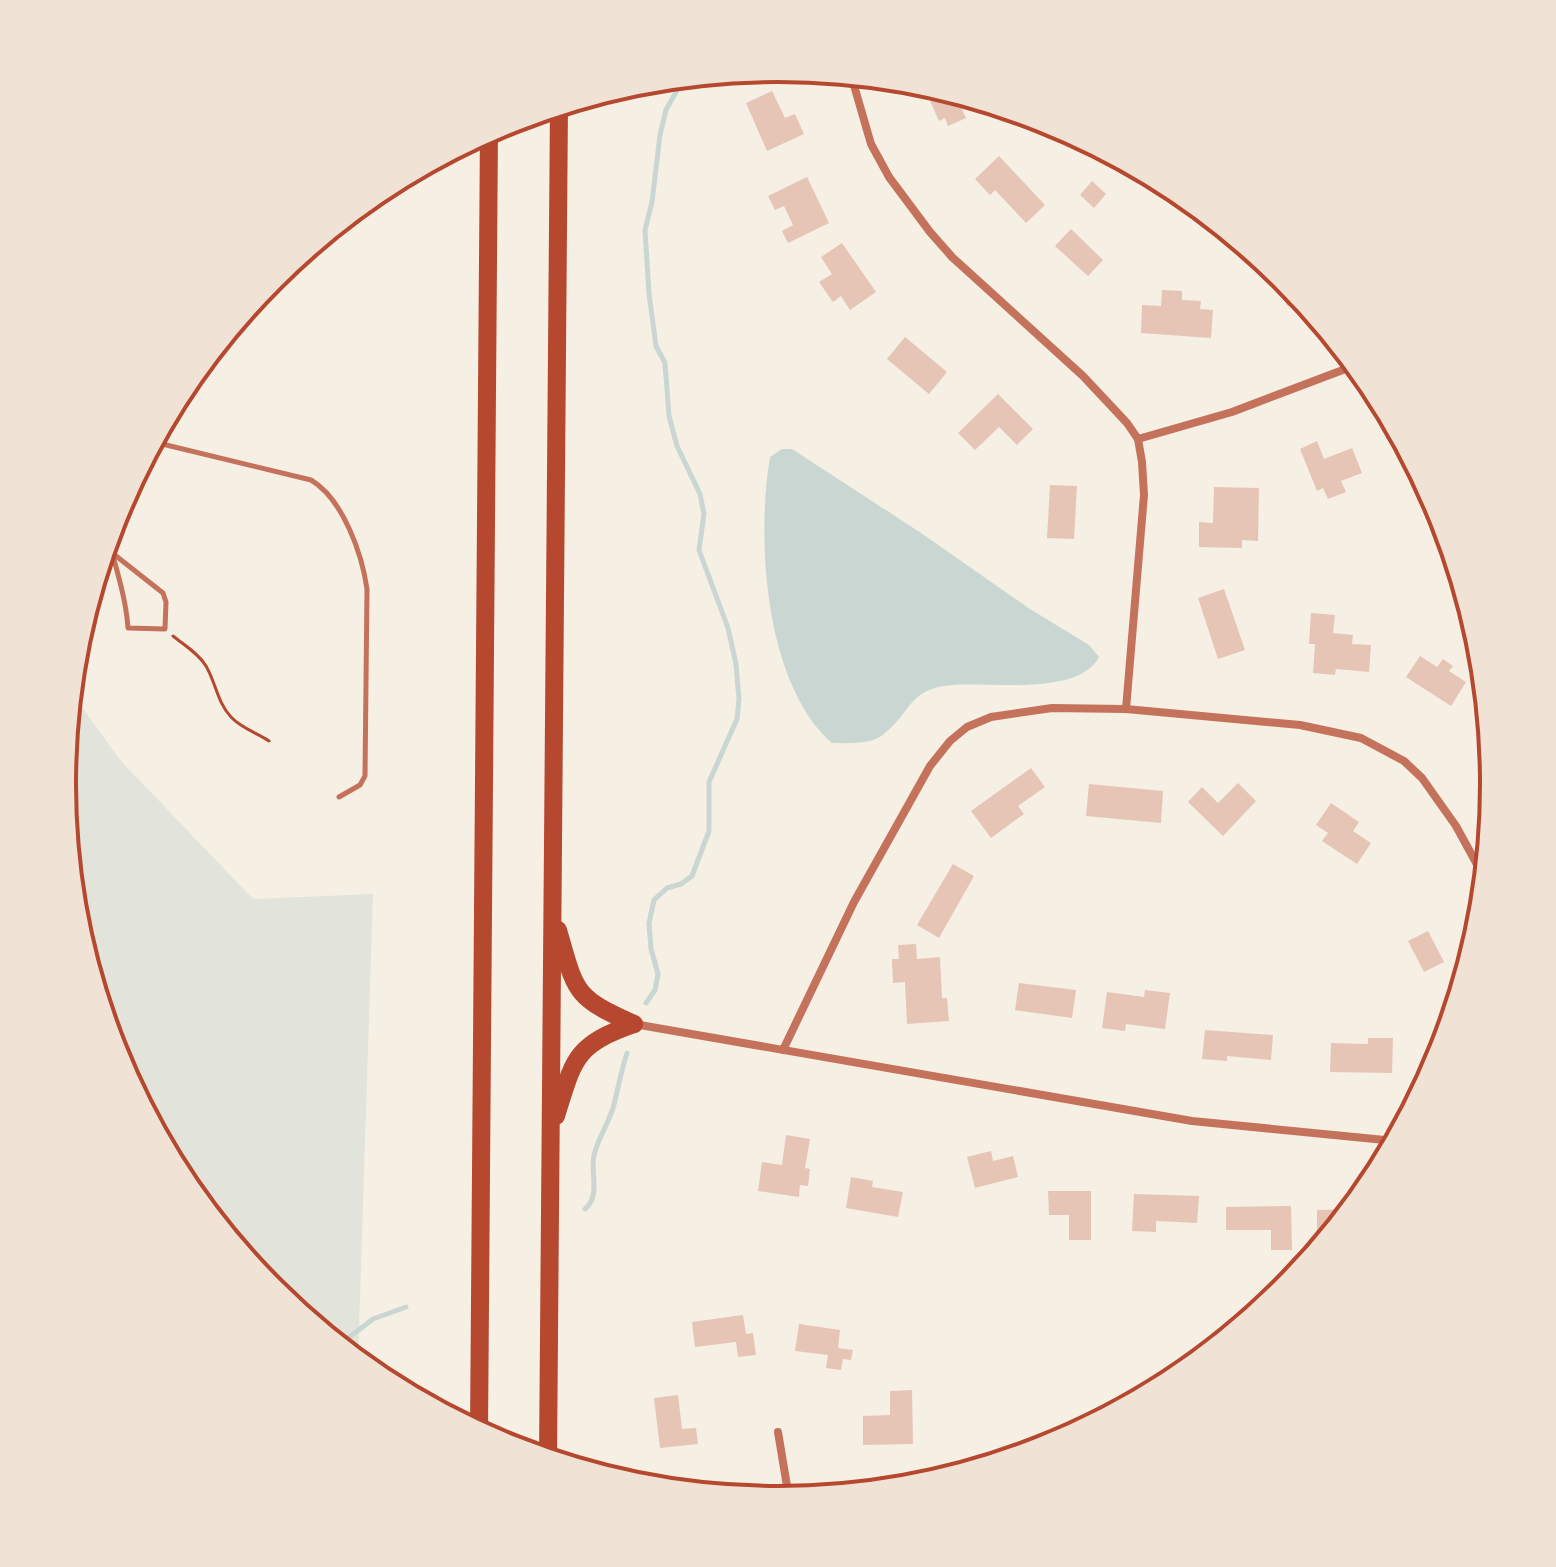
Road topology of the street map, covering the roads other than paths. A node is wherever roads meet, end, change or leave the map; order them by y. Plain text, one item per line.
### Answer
1 (854, 86) edge
2 (568, 114) edge
3 (559, 117) edge
4 (488, 145) edge
5 (557, 272) junction
6 (1345, 369) edge
7 (1138, 439) junction
8 (163, 444) edge
9 (114, 555) edge
10 (113, 559) edge
11 (1126, 709) junction
12 (339, 797) dead end
13 (1475, 862) edge
14 (553, 912) junction
15 (634, 1024) junction
16 (783, 1050) junction
17 (550, 1138) junction
18 (1383, 1140) edge
19 (479, 1418) edge
20 (778, 1432) dead end
21 (548, 1447) edge
22 (787, 1486) edge

1 - 7 street
2 - 5 highway
3 - 5 highway
4 - 19 highway
5 - 14 highway
6 - 7 street
7 - 11 street
8 - 12 lane
9 - 10 lane
11 - 13 street
11 - 16 street
14 - 15 highway
14 - 17 highway
15 - 16 street
15 - 17 highway
16 - 18 street
17 - 21 highway
20 - 22 street

